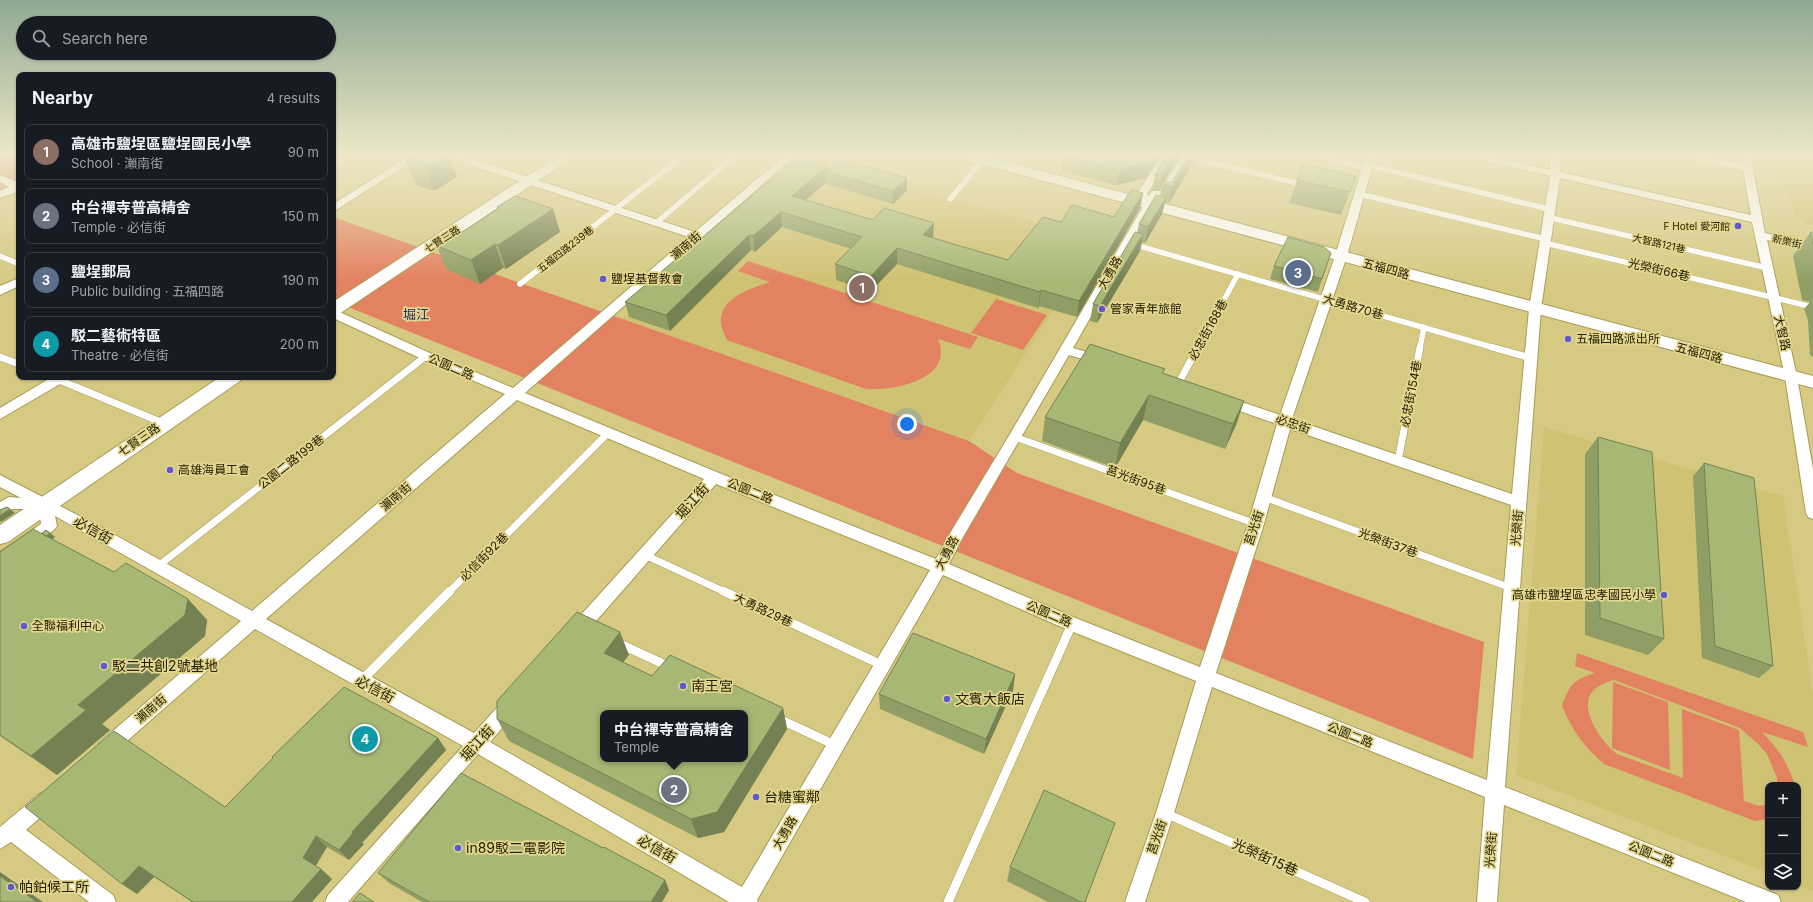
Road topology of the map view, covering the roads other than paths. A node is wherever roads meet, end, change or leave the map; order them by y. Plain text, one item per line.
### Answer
1 (353, 196) edge
2 (509, 196) edge
3 (575, 196) edge
4 (632, 196) edge
5 (688, 196) edge
6 (744, 196) edge
7 (952, 196) edge
8 (1125, 196) edge
9 (1144, 196) edge
10 (1168, 196) edge
11 (1356, 196) joint
12 (1483, 196) edge
13 (1553, 196) edge
14 (1654, 196) edge
15 (1752, 196) edge
16 (950, 199) dead end
17 (1150, 203) junction
18 (336, 207) edge
19 (616, 209) junction
20 (1551, 214) junction
21 (1756, 220) junction
22 (656, 223) junction
23 (698, 236) junction
24 (1761, 236) junction
25 (1545, 241) junction
26 (1128, 243) junction
27 (1813, 247) edge
28 (0, 256) edge
29 (1341, 256) junction
30 (16, 263) edge
31 (1767, 268) junction
32 (1238, 274) junction
33 (16, 283) edge
34 (520, 284) dead end
35 (0, 291) edge
36 (1773, 297) junction
37 (1326, 299) junction
38 (1813, 306) edge
39 (1535, 309) junction
40 (336, 310) edge
41 (336, 313) edge
42 (1424, 328) junction
43 (1066, 350) junction
44 (426, 356) junction
45 (0, 357) edge
46 (1531, 358) junction
47 (16, 363) edge
48 (1118, 366) edge
49 (1791, 377) junction
50 (55, 380) edge
51 (63, 380) edge
52 (228, 380) edge
53 (1162, 381) edge
54 (1813, 382) edge
55 (1177, 386) junction
56 (1192, 391) edge
57 (515, 394) junction
58 (1213, 398) edge
59 (0, 414) edge
60 (1285, 421) junction
61 (164, 423) junction
62 (608, 433) junction
63 (1015, 437) junction
64 (1398, 461) junction
65 (714, 477) junction
66 (0, 480) edge
67 (1264, 497) junction
68 (1519, 502) junction
69 (46, 504) junction
70 (0, 509) edge
71 (1813, 513) edge
72 (1256, 524) junction
73 (0, 536) edge
74 (645, 555) junction
75 (0, 560) edge
76 (157, 567) junction
77 (940, 567) junction
78 (1512, 589) junction
79 (252, 621) junction
80 (1072, 624) junction
81 (610, 639) edge
82 (566, 643) edge
83 (882, 665) junction
84 (675, 670) edge
85 (1206, 678) junction
86 (361, 681) junction
87 (519, 696) edge
88 (768, 714) edge
89 (476, 744) junction
90 (835, 745) junction
91 (95, 757) edge
92 (1495, 792) junction
93 (53, 794) edge
94 (1165, 813) junction
95 (5, 835) edge
96 (106, 902) edge
97 (335, 902) edge
98 (747, 902) edge
99 (948, 902) edge
100 (1134, 902) edge
101 (1365, 902) edge
102 (1487, 902) edge
103 (1771, 902) edge

1 - 18 street
2 - 40 street, 七賢三路
3 - 19 street
4 - 19 lane, 五福四路239巷
5 - 22 lane
6 - 23 street, 瀨南街
7 - 16 lane
8 - 17 street, 五福四路
9 - 17 street
10 - 17 street
11 - 25 lane, 光榮街66巷
11 - 29 street, 莒光街
12 - 20 lane, 大智路121巷
13 - 20 street, 光榮街
14 - 21 street
15 - 21 street, 大智路
17 - 26 street, 大勇路
17 - 29 street, 五福四路
19 - 22 street
19 - 34 lane, 五福四路239巷
20 - 25 street, 光榮街
20 - 31 lane, 大智路121巷
21 - 24 street, 大智路
22 - 23 street
23 - 57 street, 瀨南街
24 - 27 street, 新樂街
24 - 31 street, 大智路
25 - 36 lane, 光榮街66巷
25 - 39 street, 光榮街
26 - 32 lane, 大勇路70巷
26 - 43 street, 大勇路
28 - 30 lane
29 - 37 street, 莒光街
29 - 39 street, 五福四路
31 - 36 street, 大智路
32 - 37 lane, 大勇路70巷
32 - 55 lane, 必忠街168巷
33 - 35 street
36 - 38 lane, 光榮街66巷
36 - 49 street, 大智路
37 - 42 lane, 大勇路70巷
37 - 60 street, 莒光街
39 - 46 street, 光榮街
39 - 49 street, 五福四路
41 - 44 street, 公園二路
42 - 46 lane, 大勇路70巷
42 - 64 lane, 必忠街154巷
43 - 48 street
43 - 63 street, 大勇路
44 - 57 street, 公園二路
44 - 76 lane, 公園二路199巷
45 - 47 lane
46 - 68 street, 光榮街
49 - 54 street, 五福四路
49 - 71 street, 大智路
50 - 59 street
51 - 61 lane
52 - 61 street, 七賢三路
53 - 55 street
55 - 56 street
57 - 62 street, 公園二路
57 - 79 street, 瀨南街
58 - 60 street, 必忠街
60 - 64 street, 必忠街
60 - 67 street, 莒光街
61 - 69 street, 七賢三路
62 - 65 street, 公園二路
62 - 86 lane, 必信街92巷
63 - 72 lane, 莒光街95巷
63 - 77 street, 大勇路
64 - 68 street, 必忠街
65 - 74 street, 堀江街
65 - 77 street, 公園二路
66 - 69 street, 必信街
67 - 72 street, 莒光街
67 - 78 lane, 光榮街37巷
68 - 78 street, 光榮街
69 - 70 street
69 - 73 street, 七賢三路
69 - 75 street
69 - 76 street, 必信街
72 - 85 street, 莒光街
74 - 82 street, 堀江街
74 - 83 lane, 大勇路29巷
76 - 79 street, 必信街
77 - 80 street, 公園二路
77 - 83 street, 大勇路
78 - 92 street, 光榮街
79 - 86 street, 必信街
79 - 91 street, 瀨南街
80 - 85 street, 公園二路
80 - 99 lane
81 - 84 lane
83 - 90 street, 大勇路
85 - 92 street, 公園二路
85 - 94 street, 莒光街
86 - 89 street, 必信街
87 - 89 street, 堀江街
88 - 90 lane
89 - 97 street, 堀江街
89 - 98 street, 必信街
90 - 98 street, 大勇路
92 - 102 street, 光榮街
92 - 103 street, 公園二路
93 - 95 street
94 - 100 street, 莒光街
94 - 101 lane, 光榮街15巷
95 - 96 street

